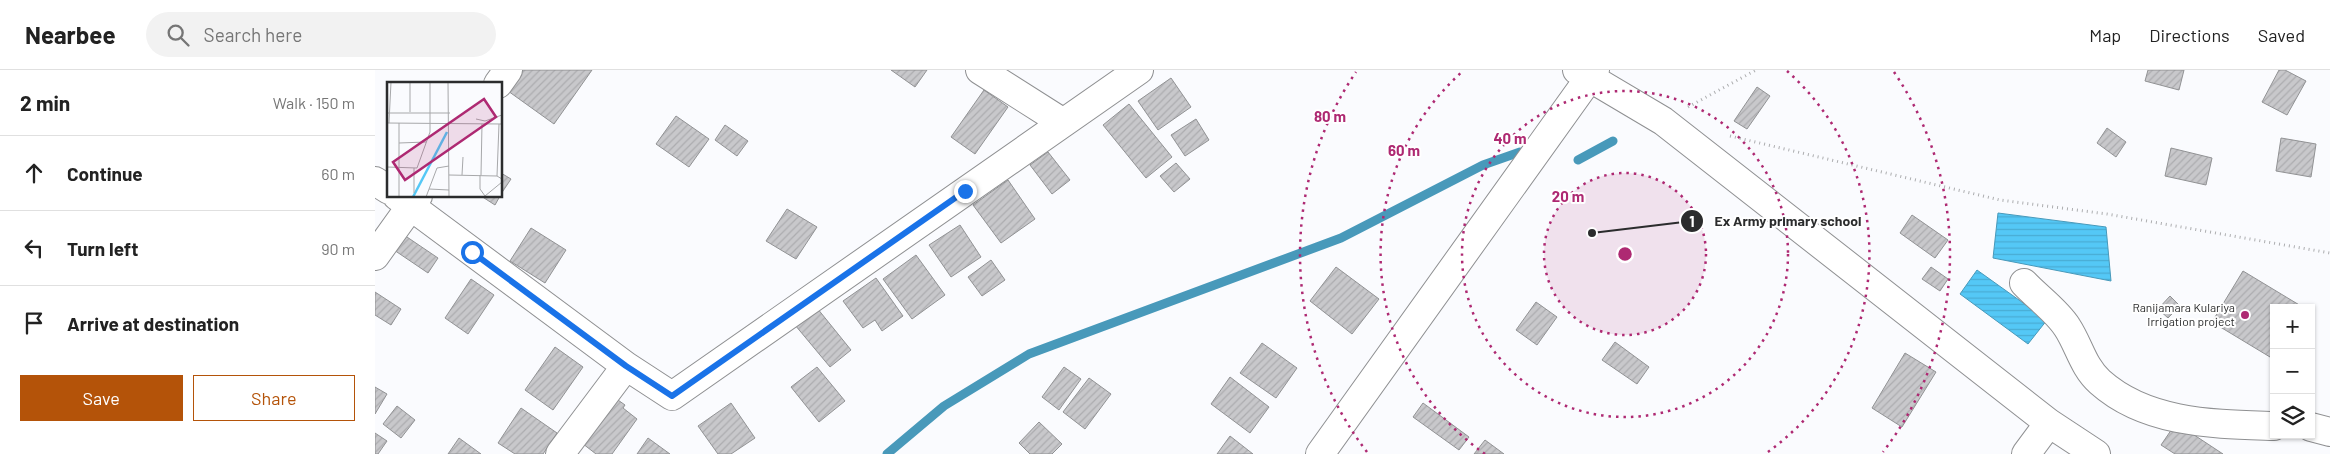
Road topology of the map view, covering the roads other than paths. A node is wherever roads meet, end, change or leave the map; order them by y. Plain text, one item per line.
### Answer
1 (508, 70) edge
2 (981, 70) edge
3 (1139, 70) edge
4 (1587, 73) edge
5 (499, 82) edge
6 (1062, 122) junction
7 (375, 180) edge
8 (387, 189) edge
9 (409, 199) edge
10 (375, 256) edge
11 (2024, 283) dead end
12 (626, 366) junction
13 (2049, 423) junction
14 (2270, 426) edge
15 (2315, 428) edge
16 (2330, 432) edge
17 (560, 454) edge
18 (1320, 454) edge
19 (2026, 454) edge
20 (2096, 454) edge

1 - 5 street
2 - 6 street
3 - 6 street
4 - 13 street
4 - 18 street
6 - 12 street
7 - 8 street
9 - 10 street
9 - 12 street
11 - 14 street
12 - 17 street
13 - 19 street
13 - 20 street
15 - 16 street

